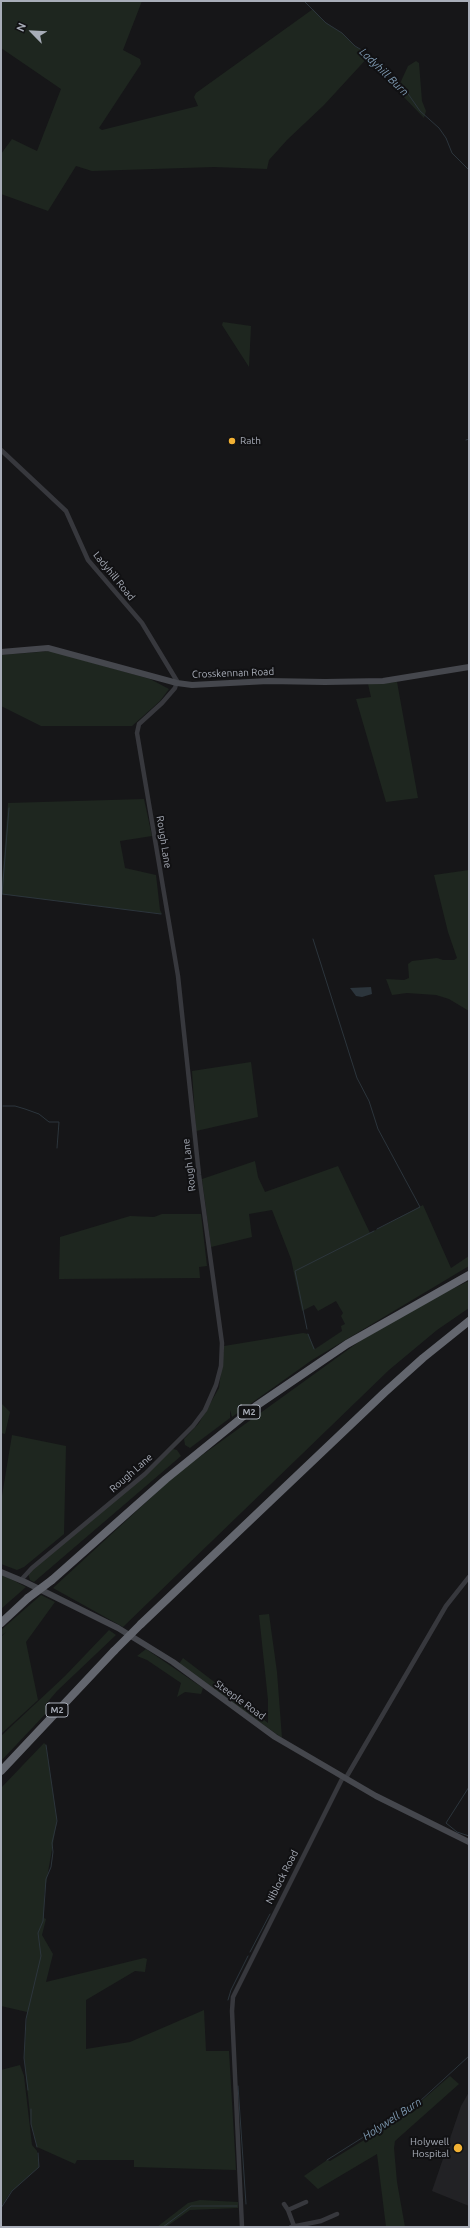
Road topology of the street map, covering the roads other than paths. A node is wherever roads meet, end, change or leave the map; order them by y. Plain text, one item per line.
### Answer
1 (1, 450) edge
2 (1, 652) edge
3 (469, 667) edge
4 (177, 683) junction
5 (469, 1274) edge
6 (469, 1321) edge
7 (1, 1572) edge
8 (469, 1577) edge
9 (22, 1580) junction
10 (1, 1623) edge
11 (1, 1771) edge
12 (344, 1778) junction
13 (469, 1842) edge
14 (306, 2202) dead end
15 (284, 2204) dead end
16 (288, 2210) junction
17 (333, 2214) dead end
18 (292, 2226) edge
19 (241, 2227) edge

1 - 4 street, Ladyhill Road
2 - 4 street, Crosskennan Road
3 - 4 street, Crosskennan Road
4 - 9 street, Rough Lane
5 - 10 highway, M2, bridge
6 - 11 highway, M2, bridge
7 - 9 street, Steeple Road
8 - 12 street, Niblock Road
9 - 12 street, Steeple Road
12 - 13 street, Steeple Road
12 - 19 street, Niblock Road
14 - 16 street
15 - 16 street
16 - 18 street
17 - 18 street

